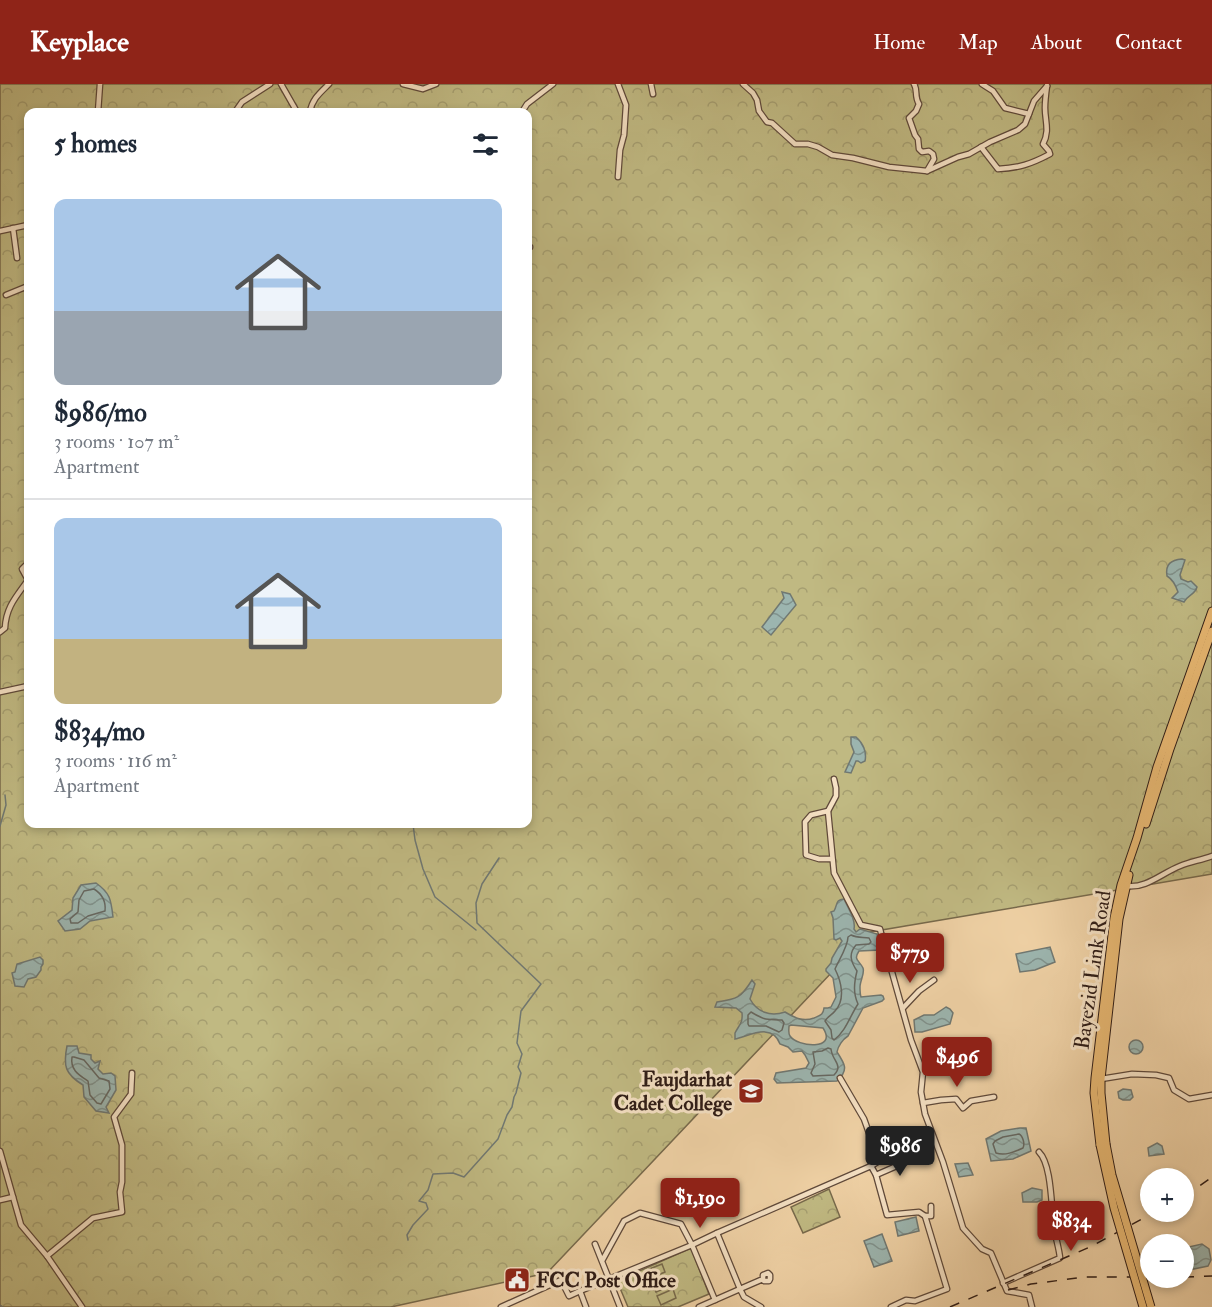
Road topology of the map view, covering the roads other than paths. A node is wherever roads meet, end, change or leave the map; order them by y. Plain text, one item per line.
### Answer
1 (100, 84) edge
2 (270, 84) edge
3 (282, 84) edge
4 (328, 84) edge
5 (402, 84) edge
6 (436, 84) edge
7 (553, 84) edge
8 (618, 84) edge
9 (651, 84) edge
10 (743, 84) edge
11 (914, 84) edge
12 (982, 84) edge
13 (1047, 85) edge
14 (653, 94) dead end
15 (98, 108) edge
16 (238, 108) edge
17 (295, 108) edge
18 (311, 108) edge
19 (524, 108) edge
20 (1029, 114) junction
21 (981, 147) junction
22 (927, 171) junction
23 (618, 177) dead end
24 (24, 226) edge
25 (13, 228) junction
26 (0, 231) edge
27 (17, 258) dead end
28 (24, 288) edge
29 (6, 296) dead end
30 (24, 586) edge
31 (1212, 611) edge
32 (1212, 631) edge
33 (0, 632) edge
34 (24, 687) edge
35 (0, 692) edge
36 (1161, 765) junction
37 (834, 779) dead end
38 (828, 811) junction
39 (1212, 856) edge
40 (832, 859) junction
41 (1126, 886) junction
42 (934, 980) dead end
43 (903, 1008) junction
44 (132, 1073) dead end
45 (840, 1078) dead end
46 (1101, 1079) junction
47 (1212, 1095) edge
48 (994, 1097) dead end
49 (923, 1103) junction
50 (1103, 1144) junction
51 (0, 1151) edge
52 (1039, 1152) dead end
53 (898, 1165) dead end
54 (872, 1166) junction
55 (876, 1175) junction
56 (13, 1197) junction
57 (0, 1200) edge
58 (931, 1206) dead end
59 (925, 1216) junction
60 (717, 1233) junction
61 (596, 1244) dead end
62 (692, 1245) junction
63 (47, 1256) junction
64 (602, 1261) junction
65 (763, 1279) dead end
66 (609, 1280) junction
67 (1003, 1283) junction
68 (740, 1289) junction
69 (580, 1291) junction
70 (715, 1300) junction
71 (78, 1305) edge
72 (501, 1307) edge
73 (586, 1307) edge
74 (620, 1307) edge
75 (699, 1307) edge
76 (761, 1307) edge
77 (891, 1307) edge
78 (1032, 1307) edge
79 (1143, 1307) edge
80 (1151, 1307) edge

1 - 15 street
2 - 16 street
3 - 17 street
4 - 18 street
5 - 6 street
7 - 19 street
8 - 23 street
9 - 14 street
10 - 22 street
11 - 22 street
12 - 20 street
13 - 20 street
13 - 21 street
20 - 21 street
21 - 22 street
24 - 25 street
25 - 26 street
25 - 27 street
28 - 29 street
30 - 33 street
31 - 36 main road, Bayezid Link Road
32 - 36 main road, Bayezid Link Road
34 - 35 street
36 - 41 main road, Bayezid Link Road
36 - 50 main road, Bayezid Link Road
37 - 38 street
38 - 40 street
38 - 40 street
39 - 41 street
40 - 43 street
41 - 46 main road, Bayezid Link Road
42 - 43 street
43 - 49 street
44 - 63 street
45 - 54 street
46 - 47 street
46 - 50 main road, Bayezid Link Road
48 - 49 street
49 - 67 street
50 - 79 main road, Bayezid Link Road, bridge
50 - 80 main road, Bayezid Link Road, bridge
51 - 56 street
52 - 67 street
53 - 55 street
54 - 55 street
54 - 60 street
55 - 59 street
56 - 57 street
56 - 63 street
58 - 59 street
59 - 77 street
60 - 62 street
60 - 68 street
61 - 64 street
62 - 64 street
62 - 66 street
62 - 70 street
63 - 71 street
64 - 66 street
65 - 68 street
66 - 69 street
66 - 74 street
67 - 78 street
68 - 70 street
68 - 76 street
69 - 72 street
69 - 73 street
70 - 75 street

